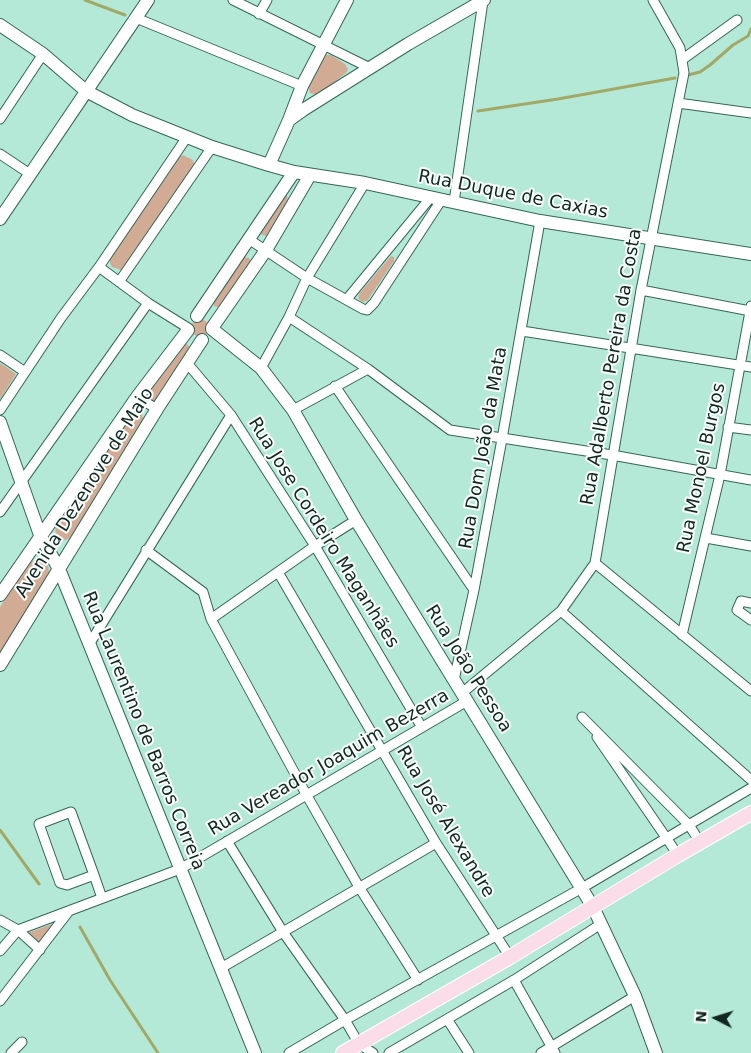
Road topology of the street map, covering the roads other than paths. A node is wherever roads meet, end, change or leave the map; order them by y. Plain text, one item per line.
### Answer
1 (148, 0) edge
2 (233, 0) edge
3 (267, 0) edge
4 (347, 0) edge
5 (483, 0) edge
6 (653, 0) edge
7 (259, 14) junction
8 (136, 18) junction
9 (737, 20) dead end
10 (0, 25) edge
11 (323, 46) junction
12 (43, 54) junction
13 (683, 59) junction
14 (370, 68) junction
15 (302, 86) junction
16 (86, 91) junction
17 (678, 103) junction
18 (751, 112) edge
19 (0, 119) edge
20 (289, 120) junction
21 (187, 137) junction
22 (212, 147) junction
23 (0, 154) edge
24 (269, 165) junction
25 (294, 172) junction
26 (30, 174) junction
27 (310, 175) junction
28 (364, 183) junction
29 (443, 199) junction
30 (0, 219) edge
31 (540, 221) junction
32 (652, 239) junction
33 (250, 240) junction
34 (266, 250) junction
35 (751, 254) edge
36 (99, 267) junction
37 (307, 278) junction
38 (120, 282) junction
39 (641, 290) junction
40 (347, 299) junction
41 (148, 302) junction
42 (751, 309) edge
43 (198, 316) junction
44 (289, 317) junction
45 (188, 329) junction
46 (212, 329) junction
47 (522, 331) junction
48 (202, 340) junction
49 (631, 347) junction
50 (0, 355) edge
51 (187, 363) junction
52 (740, 365) junction
53 (751, 367) edge
54 (261, 368) junction
55 (368, 369) junction
56 (26, 372) junction
57 (335, 386) junction
58 (137, 397) junction
59 (157, 409) junction
60 (0, 410) edge
61 (292, 410) junction
62 (231, 415) junction
63 (0, 422) edge
64 (728, 427) junction
65 (751, 430) edge
66 (502, 439) junction
67 (612, 455) junction
68 (720, 475) junction
69 (751, 480) edge
70 (22, 482) junction
71 (0, 512) edge
72 (356, 520) junction
73 (40, 535) junction
74 (706, 538) junction
75 (315, 546) junction
76 (751, 546) edge
77 (146, 550) junction
78 (595, 562) junction
79 (59, 569) junction
80 (278, 572) junction
81 (474, 590) junction
82 (0, 595) edge
83 (751, 603) edge
84 (561, 611) junction
85 (211, 618) junction
86 (751, 620) edge
87 (682, 635) junction
88 (90, 643) junction
89 (0, 665) edge
90 (454, 680) junction
91 (751, 690) edge
92 (465, 697) junction
93 (421, 726) junction
94 (382, 750) junction
95 (751, 780) edge
96 (751, 788) edge
97 (306, 794) junction
98 (751, 813) edge
99 (689, 825) junction
100 (667, 837) junction
101 (227, 841) junction
102 (700, 842) junction
103 (436, 843) junction
104 (678, 855) junction
105 (180, 869) junction
106 (94, 875) junction
107 (359, 888) junction
108 (582, 888) junction
109 (102, 898) junction
110 (593, 907) junction
111 (69, 911) junction
112 (0, 920) edge
113 (601, 924) junction
114 (18, 930) junction
115 (283, 932) junction
116 (496, 936) junction
117 (40, 950) junction
118 (0, 951) edge
119 (510, 958) junction
120 (221, 968) junction
121 (418, 980) junction
122 (514, 980) junction
123 (635, 996) junction
124 (0, 1001) edge
125 (448, 1019) junction
126 (345, 1020) junction
127 (22, 1042) dead end
128 (359, 1044) junction
129 (553, 1050) edge
130 (12, 1053) edge
131 (255, 1053) edge
132 (289, 1053) edge
133 (343, 1053) edge
134 (373, 1053) edge
135 (389, 1053) edge
136 (469, 1053) edge
137 (541, 1053) edge
138 (656, 1053) edge

1 - 8 street
2 - 7 street
3 - 7 street
4 - 11 street
5 - 14 street
5 - 29 street
6 - 13 street, Rua Adalberto Pereira da Costa
7 - 11 street
8 - 15 street
8 - 16 street
9 - 13 street
10 - 12 street, Rua Duque de Caxias
11 - 14 street
11 - 15 street
12 - 16 street, Rua Duque de Caxias
12 - 19 street
13 - 17 street, Rua Adalberto Pereira da Costa
14 - 20 street
15 - 20 street
16 - 21 street, Rua Duque de Caxias
16 - 26 street
17 - 18 street
17 - 32 street, Rua Adalberto Pereira da Costa
20 - 24 street
21 - 22 street, Rua Duque de Caxias
21 - 36 street
22 - 24 street, Rua Duque de Caxias
22 - 38 street
23 - 26 street
24 - 25 street, Rua Duque de Caxias
25 - 27 street, Rua Duque de Caxias
25 - 33 street
26 - 30 street
27 - 28 street, Rua Duque de Caxias
27 - 34 street
28 - 29 street, Rua Duque de Caxias
28 - 37 street
29 - 31 street, Rua Duque de Caxias
29 - 40 street
29 - 40 street
31 - 32 street, Rua Duque de Caxias
31 - 47 street, Rua Dom João da Mata
32 - 35 street, Rua Duque de Caxias
32 - 39 street, Rua Adalberto Pereira da Costa
33 - 34 street
33 - 43 street
34 - 37 street
34 - 46 street
36 - 38 street
36 - 56 street
37 - 40 street
37 - 44 street
38 - 41 street
39 - 42 street
39 - 49 street, Rua Adalberto Pereira da Costa
41 - 45 street
41 - 70 street
42 - 52 street, Rua Monoel Burgos
43 - 45 street
43 - 46 street
44 - 54 street
44 - 55 street
45 - 48 street
45 - 58 street, Avenida Dezenove de Maio
46 - 48 street
46 - 54 street, Rua João Pessoa
47 - 49 street
47 - 66 street, Rua Dom João da Mata
48 - 51 street, Avenida Dezenove de Maio
49 - 52 street
49 - 67 street, Rua Adalberto Pereira da Costa
50 - 56 street
51 - 59 street, Avenida Dezenove de Maio
51 - 62 street, Rua Jose Cordeiro Maganhães
52 - 53 street
52 - 64 street, Rua Monoel Burgos
54 - 61 street, Rua João Pessoa
55 - 57 street
55 - 66 street
56 - 60 street
57 - 61 street
57 - 81 street
58 - 59 street
58 - 73 street, Avenida Dezenove de Maio
59 - 79 street, Avenida Dezenove de Maio
61 - 72 street, Rua João Pessoa
62 - 75 street, Rua Jose Cordeiro Maganhães
62 - 77 street
63 - 70 street, Rua Laurentino de Barros Correia
64 - 65 street
64 - 68 street, Rua Monoel Burgos
66 - 67 street
66 - 81 street, Rua Dom João da Mata
67 - 68 street
67 - 78 street, Rua Adalberto Pereira da Costa
68 - 69 street
68 - 74 street, Rua Monoel Burgos
70 - 71 street
70 - 73 street, Rua Laurentino de Barros Correia
72 - 75 street
72 - 90 street, Rua João Pessoa
73 - 79 street, Rua Laurentino de Barros Correia
73 - 82 street, Avenida Dezenove de Maio
74 - 76 street
74 - 87 street, Rua Monoel Burgos
75 - 80 street
75 - 93 street, Rua Jose Cordeiro Maganhães
77 - 85 street
77 - 88 street
78 - 84 street, Rua Adalberto Pereira da Costa
78 - 87 street
79 - 88 street, Rua Laurentino de Barros Correia
79 - 89 street, Avenida Dezenove de Maio
80 - 85 street
80 - 94 street, Rua José Alexandre
81 - 90 street, Rua Dom João da Mata
83 - 86 street
84 - 92 street, Rua Adalberto Pereira da Costa
84 - 95 street
85 - 97 street
87 - 91 street
88 - 105 street, Rua Laurentino de Barros Correia
90 - 92 street, Rua João Pessoa
92 - 93 street, Rua Vereador Joaquim Bezerra
92 - 108 street, Rua João Pessoa
93 - 94 street, Rua Vereador Joaquim Bezerra
94 - 97 street, Rua Vereador Joaquim Bezerra
94 - 103 street, Rua José Alexandre
96 - 99 street
97 - 101 street, Rua Vereador Joaquim Bezerra
97 - 107 street
98 - 102 main road
99 - 100 street
99 - 100 street
99 - 102 street
100 - 104 street
100 - 108 street
101 - 105 street, Rua Vereador Joaquim Bezerra
101 - 115 street
102 - 104 main road
103 - 107 street
103 - 116 street, Rua José Alexandre
104 - 110 main road
105 - 109 street, Rua Vereador Joaquim Bezerra
105 - 120 street, Rua Laurentino de Barros Correia
106 - 106 street
106 - 109 street
107 - 115 street
107 - 121 street
108 - 110 street, Rua João Pessoa
108 - 116 street
109 - 111 street, Rua Vereador Joaquim Bezerra
110 - 113 street, Rua João Pessoa
110 - 119 main road
111 - 114 street, Rua Vereador Joaquim Bezerra
111 - 117 street
112 - 114 street
113 - 122 street
113 - 123 street, Rua João Pessoa
114 - 117 street
114 - 118 street
115 - 120 street
115 - 126 street
116 - 119 street, Rua José Alexandre
116 - 121 street
117 - 124 street
119 - 128 main road
120 - 131 street, Rua Laurentino de Barros Correia
121 - 126 street
122 - 125 street
122 - 129 street
123 - 129 street
123 - 138 street, Rua João Pessoa
125 - 135 street
125 - 136 street
126 - 128 street
126 - 132 street
127 - 130 street
128 - 133 main road
128 - 134 street
129 - 137 street

